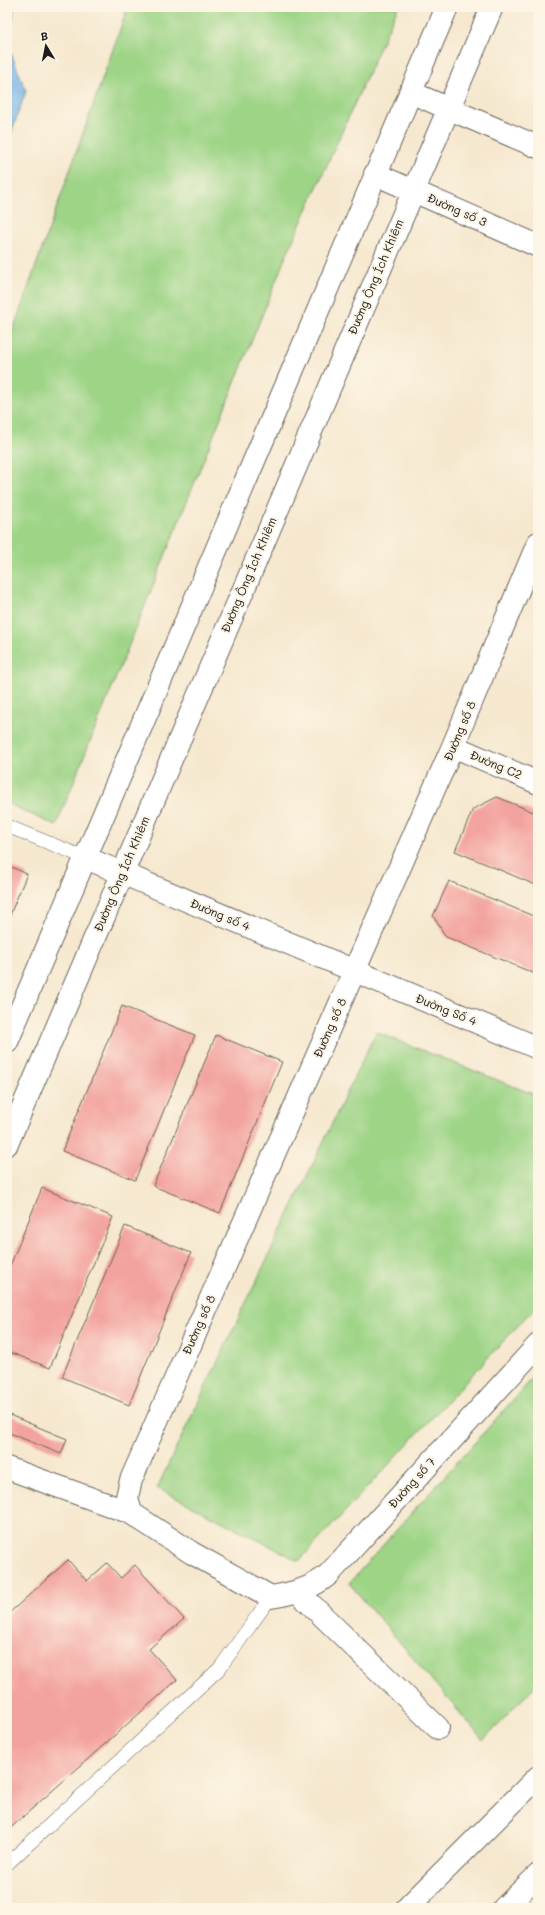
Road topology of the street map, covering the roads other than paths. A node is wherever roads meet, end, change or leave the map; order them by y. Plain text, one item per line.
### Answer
1 (447, 7) edge
2 (492, 7) edge
3 (410, 92) junction
4 (448, 109) junction
5 (538, 147) edge
6 (375, 174) junction
7 (413, 191) junction
8 (538, 246) edge
9 (538, 543) edge
10 (453, 746) junction
11 (538, 783) edge
12 (7, 826) edge
13 (86, 858) junction
14 (122, 874) junction
15 (354, 972) junction
16 (7, 1042) edge
17 (538, 1048) edge
18 (7, 1144) edge
19 (538, 1345) edge
20 (7, 1468) edge
21 (131, 1513) junction
22 (298, 1592) junction
23 (271, 1597) junction
24 (438, 1728) dead end
25 (538, 1778) edge
26 (7, 1864) edge
27 (538, 1875) edge
28 (407, 1908) edge
29 (504, 1908) edge

1 - 3 street
2 - 4 street, Đường Ông Ích Khiêm
3 - 4 street
3 - 6 street
4 - 5 street
4 - 7 street, Đường Ông Ích Khiêm
6 - 7 street, Đường số 3
6 - 13 street
7 - 8 street, Đường số 3
7 - 14 street, Đường Ông Ích Khiêm
9 - 10 street, Đường số 8
10 - 11 street, Đường C2
10 - 15 street, Đường số 8
12 - 13 lane
13 - 14 street, Đường số 4
13 - 16 street
14 - 15 street, Đường số 4
14 - 18 street, Đường Ông Ích Khiêm
15 - 17 street, Đường Số 4
15 - 21 street, Đường số 8
19 - 22 street, Đường số 7
20 - 21 street
21 - 23 street
22 - 23 street, Đường số 7
22 - 24 street
23 - 26 lane
25 - 28 street
27 - 29 street

